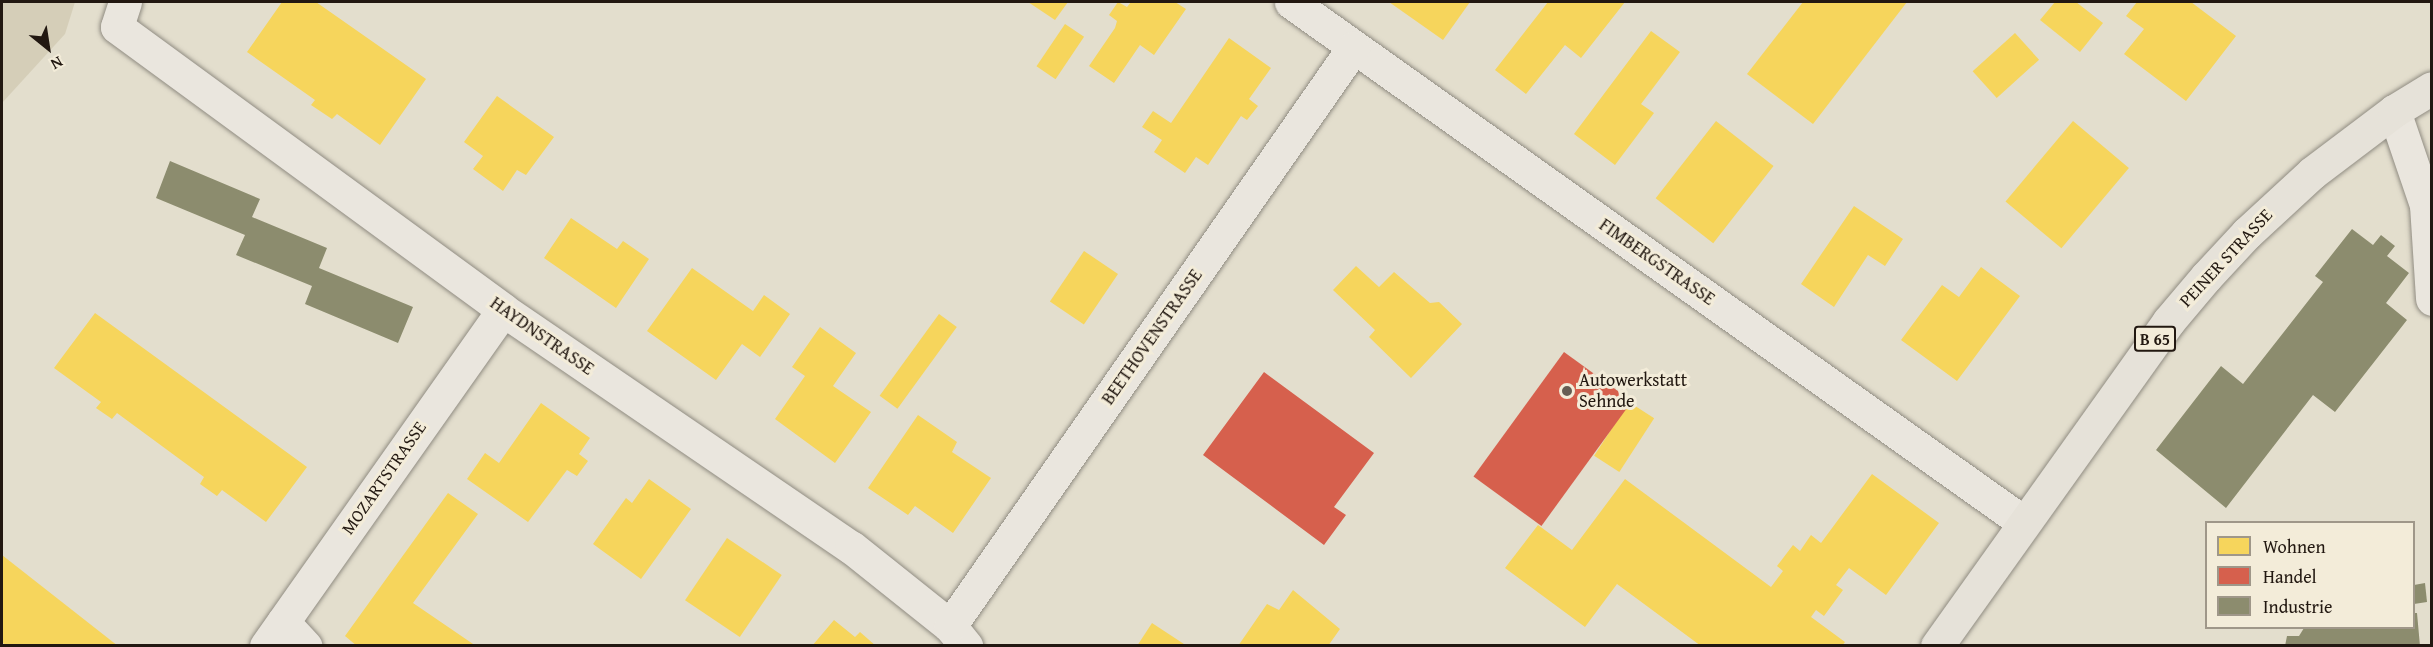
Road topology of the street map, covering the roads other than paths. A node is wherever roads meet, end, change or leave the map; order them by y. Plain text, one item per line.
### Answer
1 (1291, 2) edge
2 (121, 14) edge
3 (1353, 48) junction
4 (2432, 88) edge
5 (2394, 111) junction
6 (2432, 300) edge
7 (503, 310) junction
8 (2023, 522) junction
9 (275, 634) edge
10 (958, 636) edge
11 (305, 645) edge
12 (1937, 645) edge

1 - 3 street, FIMBERGSTRASSE
2 - 7 street, HAYDNSTRASSE
3 - 8 street, FIMBERGSTRASSE
3 - 10 street, BEETHOVENSTRASSE
4 - 5 main road, PEINER STRASSE / B 65
5 - 6 street
5 - 8 main road, PEINER STRASSE / B 65
7 - 9 street, MOZARTSTRASSE
7 - 10 street, HAYDNSTRASSE
8 - 12 main road, PEINER STRASSE / B 65
9 - 11 street

